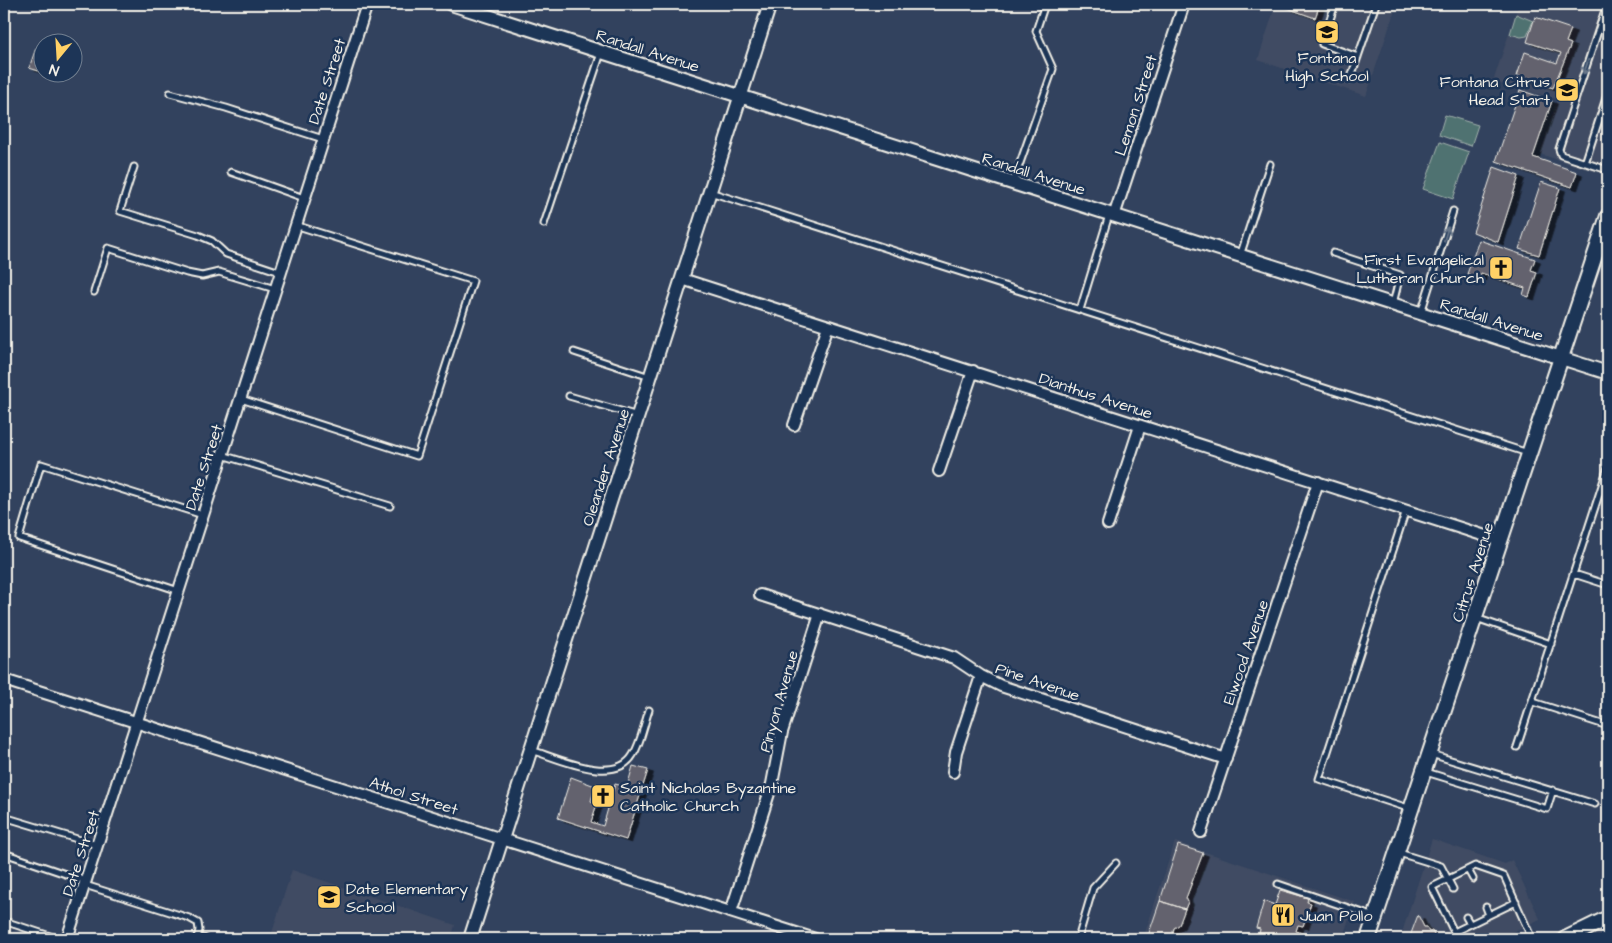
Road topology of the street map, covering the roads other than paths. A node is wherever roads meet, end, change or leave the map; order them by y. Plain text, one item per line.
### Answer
1 (367, 4) edge
2 (450, 4) edge
3 (770, 4) edge
4 (1045, 4) edge
5 (1184, 4) edge
6 (1335, 4) edge
7 (1376, 4) edge
8 (1607, 4) edge
9 (601, 52) junction
10 (1358, 57) junction
11 (1350, 80) dead end
12 (1608, 92) edge
13 (170, 93) dead end
14 (740, 97) junction
15 (322, 139) junction
16 (1585, 162) junction
17 (1270, 164) dead end
18 (134, 167) dead end
19 (1608, 170) edge
20 (231, 172) dead end
21 (1013, 184) junction
22 (710, 192) junction
23 (304, 198) junction
24 (1453, 211) dead end
25 (1112, 215) junction
26 (1608, 216) edge
27 (544, 224) dead end
28 (296, 226) junction
29 (1333, 253) dead end
30 (1240, 256) junction
31 (280, 272) junction
32 (682, 279) junction
33 (275, 289) junction
34 (94, 292) dead end
35 (1392, 304) junction
36 (1080, 310) junction
37 (1421, 314) junction
38 (828, 326) junction
39 (574, 352) dead end
40 (1561, 358) junction
41 (973, 371) junction
42 (1608, 373) edge
43 (651, 377) junction
44 (569, 396) dead end
45 (240, 399) junction
46 (638, 416) junction
47 (794, 425) dead end
48 (1140, 426) junction
49 (1529, 453) junction
50 (222, 455) junction
51 (1608, 468) edge
52 (939, 471) dead end
53 (1607, 477) edge
54 (1318, 482) junction
55 (390, 506) dead end
56 (1406, 510) junction
57 (204, 515) junction
58 (1108, 524) dead end
59 (1501, 541) junction
60 (1574, 574) junction
61 (1608, 585) edge
62 (179, 591) junction
63 (760, 595) dead end
64 (820, 614) junction
65 (1475, 618) junction
66 (1551, 644) junction
67 (981, 676) junction
68 (4, 680) edge
69 (1532, 702) junction
70 (648, 710) dead end
71 (138, 722) junction
72 (1608, 726) edge
73 (1517, 747) dead end
74 (530, 750) junction
75 (1430, 754) junction
76 (1226, 759) junction
77 (953, 772) dead end
78 (1424, 772) junction
79 (1553, 790) junction
80 (1595, 804) dead end
81 (1412, 809) junction
82 (4, 817) edge
83 (1201, 832) dead end
84 (502, 839) junction
85 (98, 846) junction
86 (1398, 852) junction
87 (4, 853) edge
88 (1116, 863) dead end
89 (1468, 870) junction
90 (1448, 879) junction
91 (1473, 879) dead end
92 (86, 883) junction
93 (1278, 884) dead end
94 (1453, 889) dead end
95 (1516, 902) junction
96 (1486, 907) dead end
97 (731, 912) junction
98 (1489, 915) junction
99 (1376, 917) junction
100 (1466, 917) dead end
101 (1608, 918) edge
102 (4, 921) edge
103 (1470, 924) junction
104 (197, 938) edge
105 (59, 939) edge
106 (67, 939) edge
107 (206, 939) edge
108 (470, 939) edge
109 (815, 939) edge
110 (1078, 939) edge
111 (1368, 939) edge
112 (1532, 939) edge
113 (1565, 939) edge

1 - 15 street, Date Street
2 - 9 street, Randall Avenue
3 - 14 street, Oleander Avenue
4 - 21 lane
5 - 25 street, Lemon Street
6 - 10 lane
7 - 10 lane
8 -> 16 lane
9 - 14 street, Randall Avenue
9 - 27 lane
10 - 11 lane
12 - 16 lane
13 - 15 lane
14 - 21 street, Randall Avenue
14 - 22 street, Oleander Avenue
15 - 23 street, Date Street
16 - 19 lane
17 - 30 lane
18 - 31 lane
20 - 23 lane
21 - 25 street, Randall Avenue
22 - 32 street, Oleander Avenue
22 - 36 lane
23 - 28 street, Date Street
37 -> 24 lane
25 - 30 street, Randall Avenue
25 - 36 lane
26 - 40 main road, Citrus Avenue
28 - 31 street, Date Street
28 - 45 lane
29 - 35 lane
30 - 35 street, Randall Avenue
31 - 33 street, Date Street
32 - 38 street, Dianthus Avenue
32 - 43 street, Oleander Avenue
33 - 34 lane
33 - 45 street, Date Street
35 - 37 street, Randall Avenue
36 - 49 lane
37 - 40 street, Randall Avenue
38 - 41 street, Dianthus Avenue
38 - 47 street
39 - 43 lane
40 - 42 street, Randall Avenue
40 - 49 main road, Citrus Avenue
41 - 48 street, Dianthus Avenue
41 - 52 street
43 - 46 street, Oleander Avenue
44 - 46 lane
45 - 50 street, Date Street
46 - 74 street, Oleander Avenue
48 - 54 street, Dianthus Avenue
48 - 58 street
49 - 59 main road, Citrus Avenue
50 - 55 lane
50 - 57 street, Date Street
51 - 53 lane
53 - 60 lane
54 - 56 street, Dianthus Avenue
54 - 76 street, Elwood Avenue
56 - 59 street, Dianthus Avenue
56 - 81 lane
57 - 62 street, Date Street
57 - 62 lane
59 - 65 main road, Citrus Avenue
60 - 61 lane
60 - 66 lane
62 - 71 street, Date Street
63 - 64 street, Pine Avenue
64 - 67 street, Pine Avenue
64 - 97 street, Pinyon Avenue
65 - 66 lane
65 - 75 main road, Citrus Avenue
66 - 69 lane
67 - 76 street, Pine Avenue
67 - 77 street
68 - 71 street, Athol Street
69 - 72 lane
69 - 73 lane
70 - 74 lane
71 - 84 street, Athol Street
71 - 85 street, Date Street
74 - 84 street, Oleander Avenue
75 - 78 main road, Citrus Avenue
75 - 79 lane
76 - 83 street, Elwood Avenue
78 - 79 lane
78 - 81 main road, Citrus Avenue
79 - 80 lane
81 - 86 main road, Citrus Avenue
82 - 85 lane
84 - 97 street, Athol Street
84 - 108 street, Oleander Avenue
85 - 92 street, Date Street
86 - 90 lane
86 - 99 main road, Citrus Avenue
87 - 92 lane
88 - 110 lane
89 - 90 lane
89 - 91 lane
89 - 95 lane
90 - 94 lane
90 - 103 lane
92 - 104 lane
92 - 106 street, Date Street
93 - 99 lane
95 - 98 lane
95 - 112 lane
96 - 98 lane
97 - 109 street, Athol Street
98 - 103 lane
99 - 111 main road, Citrus Avenue
100 - 103 lane
101 - 113 main road
102 - 105 lane
104 - 107 lane

